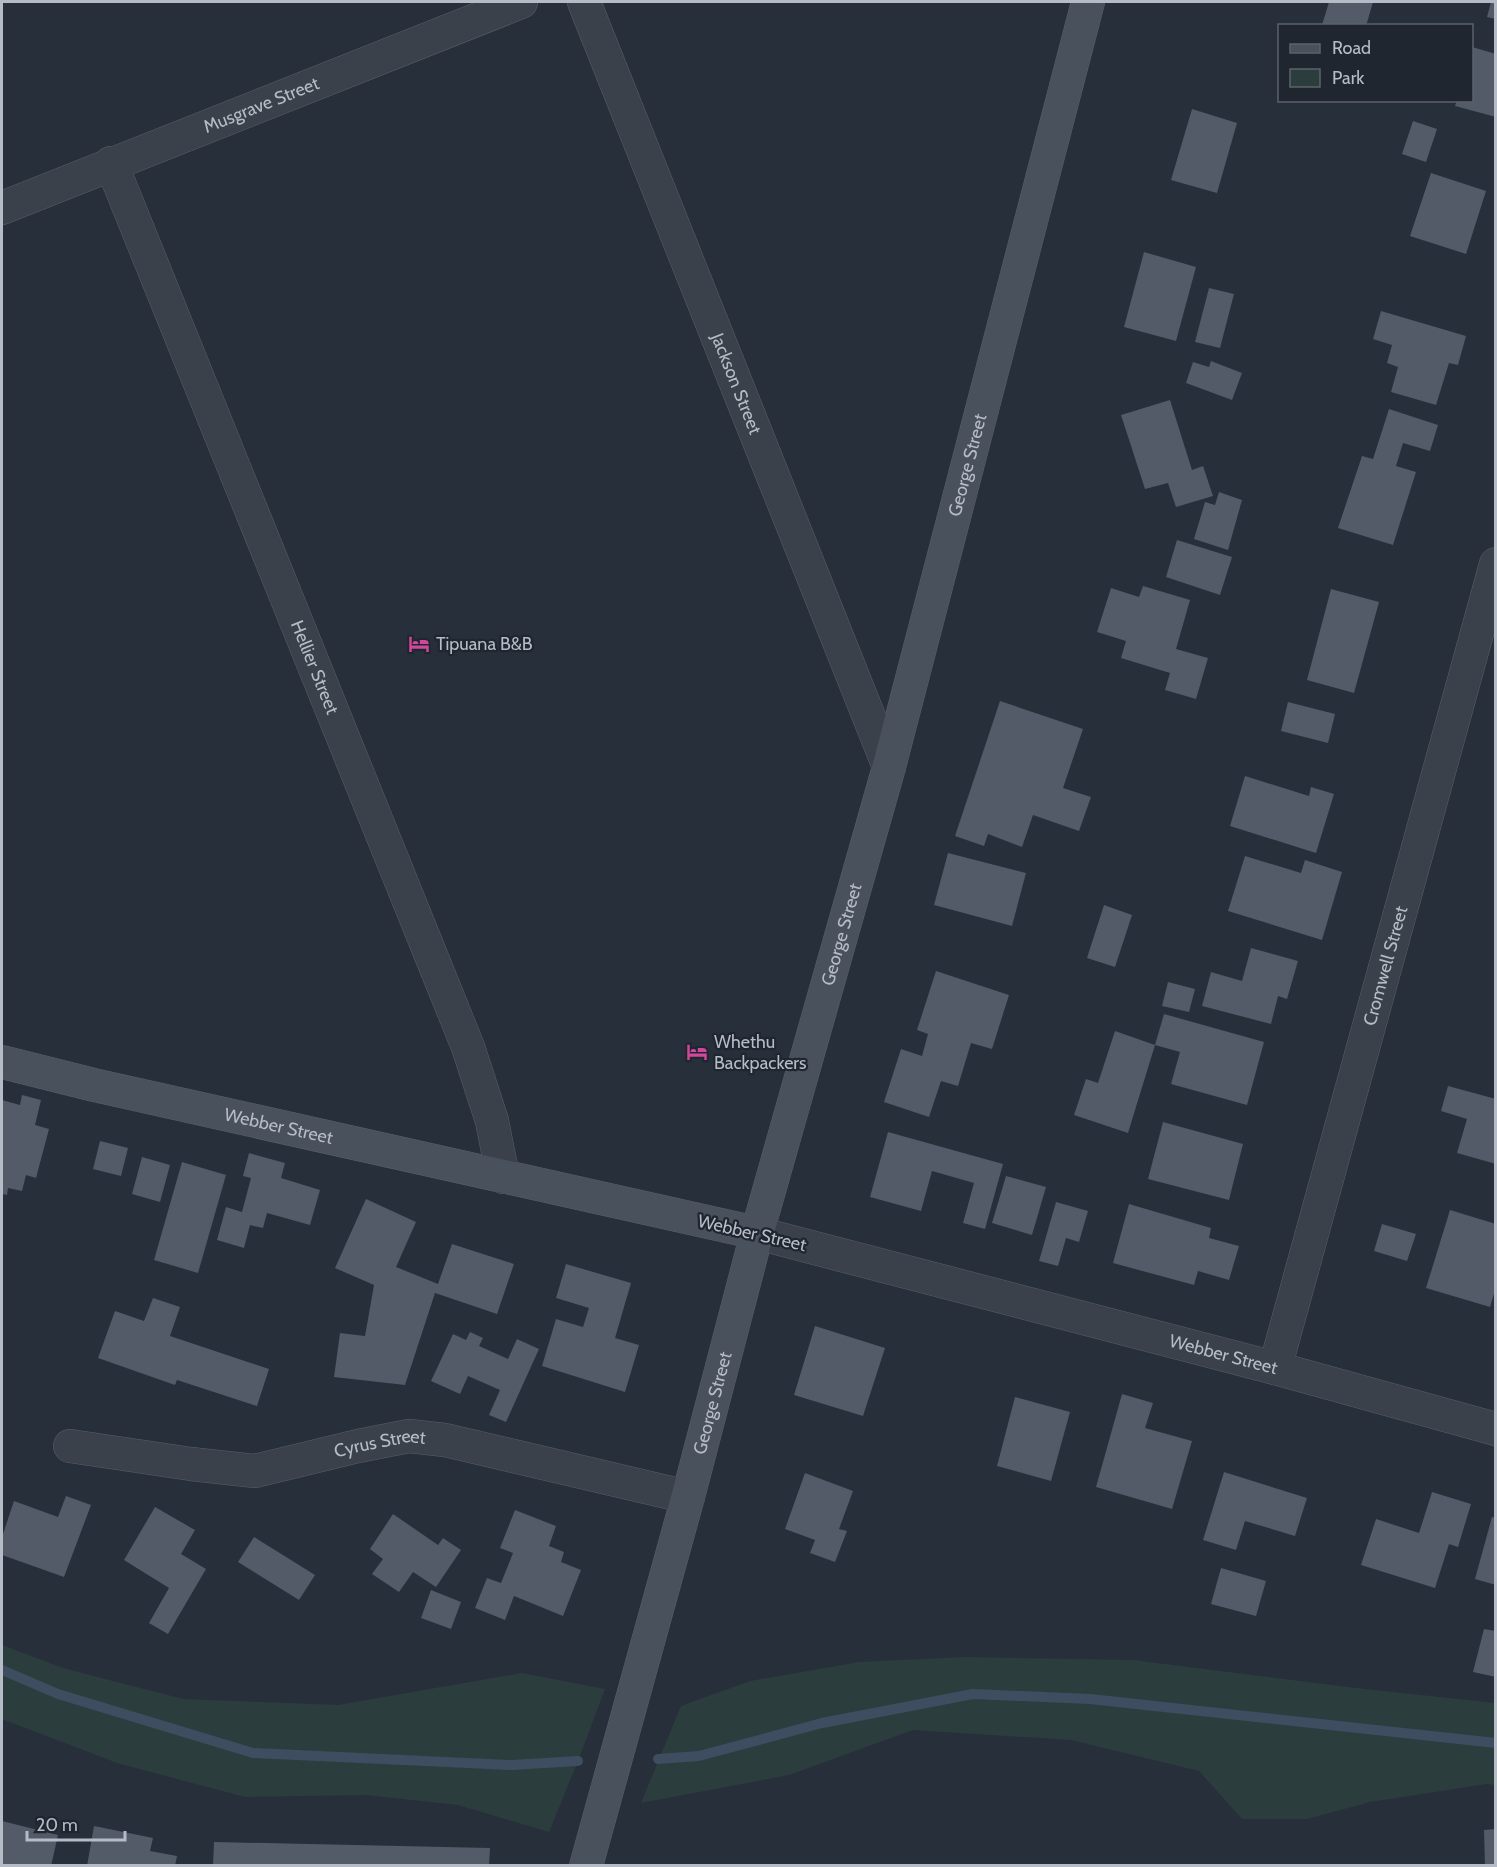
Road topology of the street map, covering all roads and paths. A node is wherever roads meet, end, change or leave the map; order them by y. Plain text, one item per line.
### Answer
1 (521, 2) edge
2 (584, 2) edge
3 (1088, 2) edge
4 (111, 163) junction
5 (2, 208) edge
6 (1496, 564) edge
7 (889, 767) junction
8 (2, 1062) edge
9 (503, 1177) junction
10 (757, 1233) junction
11 (1275, 1368) junction
12 (1496, 1429) edge
13 (70, 1446) dead end
14 (688, 1497) junction
15 (586, 1866) edge

1 - 4 street, Musgrave Street
2 - 7 street, Jackson Street
3 - 7 main road, George Street
4 - 5 street, Musgrave Street
4 - 9 street, Hellier Street
6 - 11 street, Cromwell Street
7 - 10 main road, George Street
8 - 9 main road, Webber Street
9 - 10 main road, Webber Street
10 - 11 street, Webber Street
10 - 14 main road, George Street
11 - 12 street, Webber Street
13 - 14 street, Cyrus Street
14 - 15 main road, George Street

